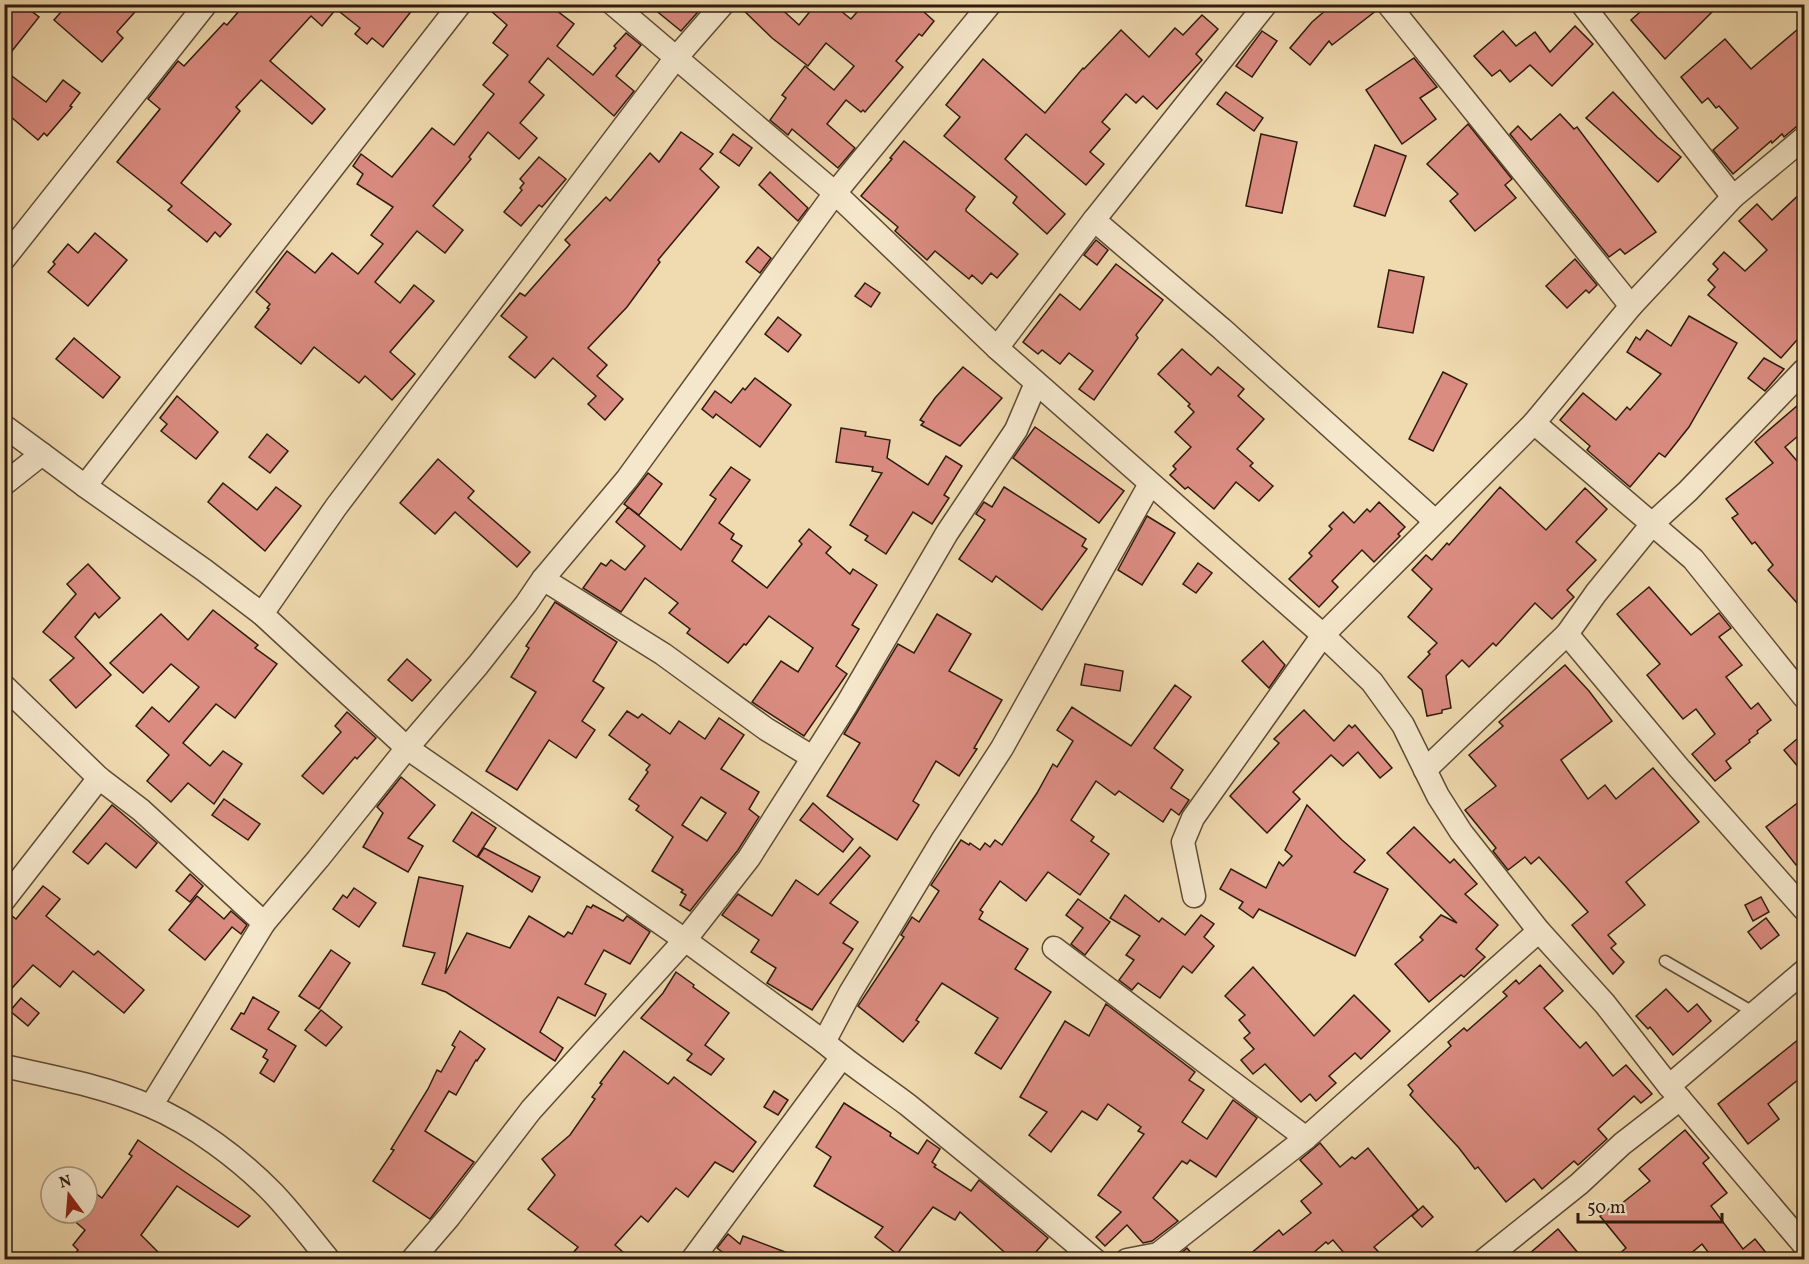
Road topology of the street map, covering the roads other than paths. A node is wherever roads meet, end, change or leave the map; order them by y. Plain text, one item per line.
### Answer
1 (206, 4) edge
2 (460, 4) edge
3 (613, 4) edge
4 (723, 4) edge
5 (990, 4) edge
6 (1266, 4) edge
7 (1388, 4) edge
8 (1594, 9) edge
9 (675, 59) junction
10 (1804, 138) edge
11 (835, 193) junction
12 (1733, 197) junction
13 (1094, 220) junction
14 (4, 259) edge
15 (1631, 306) junction
16 (997, 348) junction
17 (1801, 379) edge
18 (1036, 382) junction
19 (1534, 423) junction
20 (4, 426) edge
21 (42, 454) junction
22 (4, 484) edge
23 (1150, 484) junction
24 (85, 486) junction
25 (1435, 521) junction
26 (1653, 524) junction
27 (543, 579) junction
28 (262, 614) junction
29 (1567, 634) junction
30 (1323, 635) junction
31 (4, 686) edge
32 (1804, 698) edge
33 (407, 748) junction
34 (813, 758) junction
35 (1425, 770) junction
36 (99, 778) junction
37 (1194, 896) dead end
38 (4, 900) edge
39 (1804, 909) edge
40 (264, 923) junction
41 (1539, 931) junction
42 (685, 940) junction
43 (1054, 948) dead end
44 (1665, 961) dead end
45 (1804, 970) edge
46 (1755, 1013) junction
47 (824, 1042) junction
48 (842, 1057) junction
49 (4, 1066) edge
50 (1675, 1093) junction
51 (151, 1106) junction
52 (1306, 1138) junction
53 (1804, 1245) edge
54 (329, 1260) edge
55 (412, 1260) edge
56 (692, 1260) edge
57 (1095, 1260) edge
58 (1127, 1260) edge
59 (1484, 1260) edge

1 - 14 street
2 - 24 street
3 - 9 street
4 - 9 street
5 - 11 street
6 - 13 street
7 - 15 street
8 - 12 street
9 - 11 street
9 - 28 street
10 - 12 street
11 - 16 street
11 - 27 street
12 - 15 street
13 - 16 street
13 - 25 street
15 - 19 street
16 - 18 street
17 - 26 street
18 - 23 street
18 - 34 street
19 - 25 street
19 - 26 street
20 - 21 street
21 - 22 street
21 - 24 street
23 - 30 street
23 - 47 street
24 - 28 street
25 - 30 street
26 - 29 street
26 - 32 street
27 - 33 street
27 - 34 street
28 - 33 street
29 - 35 street
29 - 39 street
30 - 35 street
30 - 37 street
31 - 36 street
33 - 40 street
33 - 42 street
34 - 42 street
35 - 41 street
36 - 38 street
36 - 40 street
40 - 51 street
41 - 50 street
41 - 52 street
42 - 47 street
42 - 55 street
43 - 52 street
44 - 46 lane
45 - 46 street
46 - 50 street
47 - 48 street
48 - 56 street
48 - 57 street
49 - 51 street
50 - 53 street
50 - 59 street
51 - 54 street
52 - 58 street

